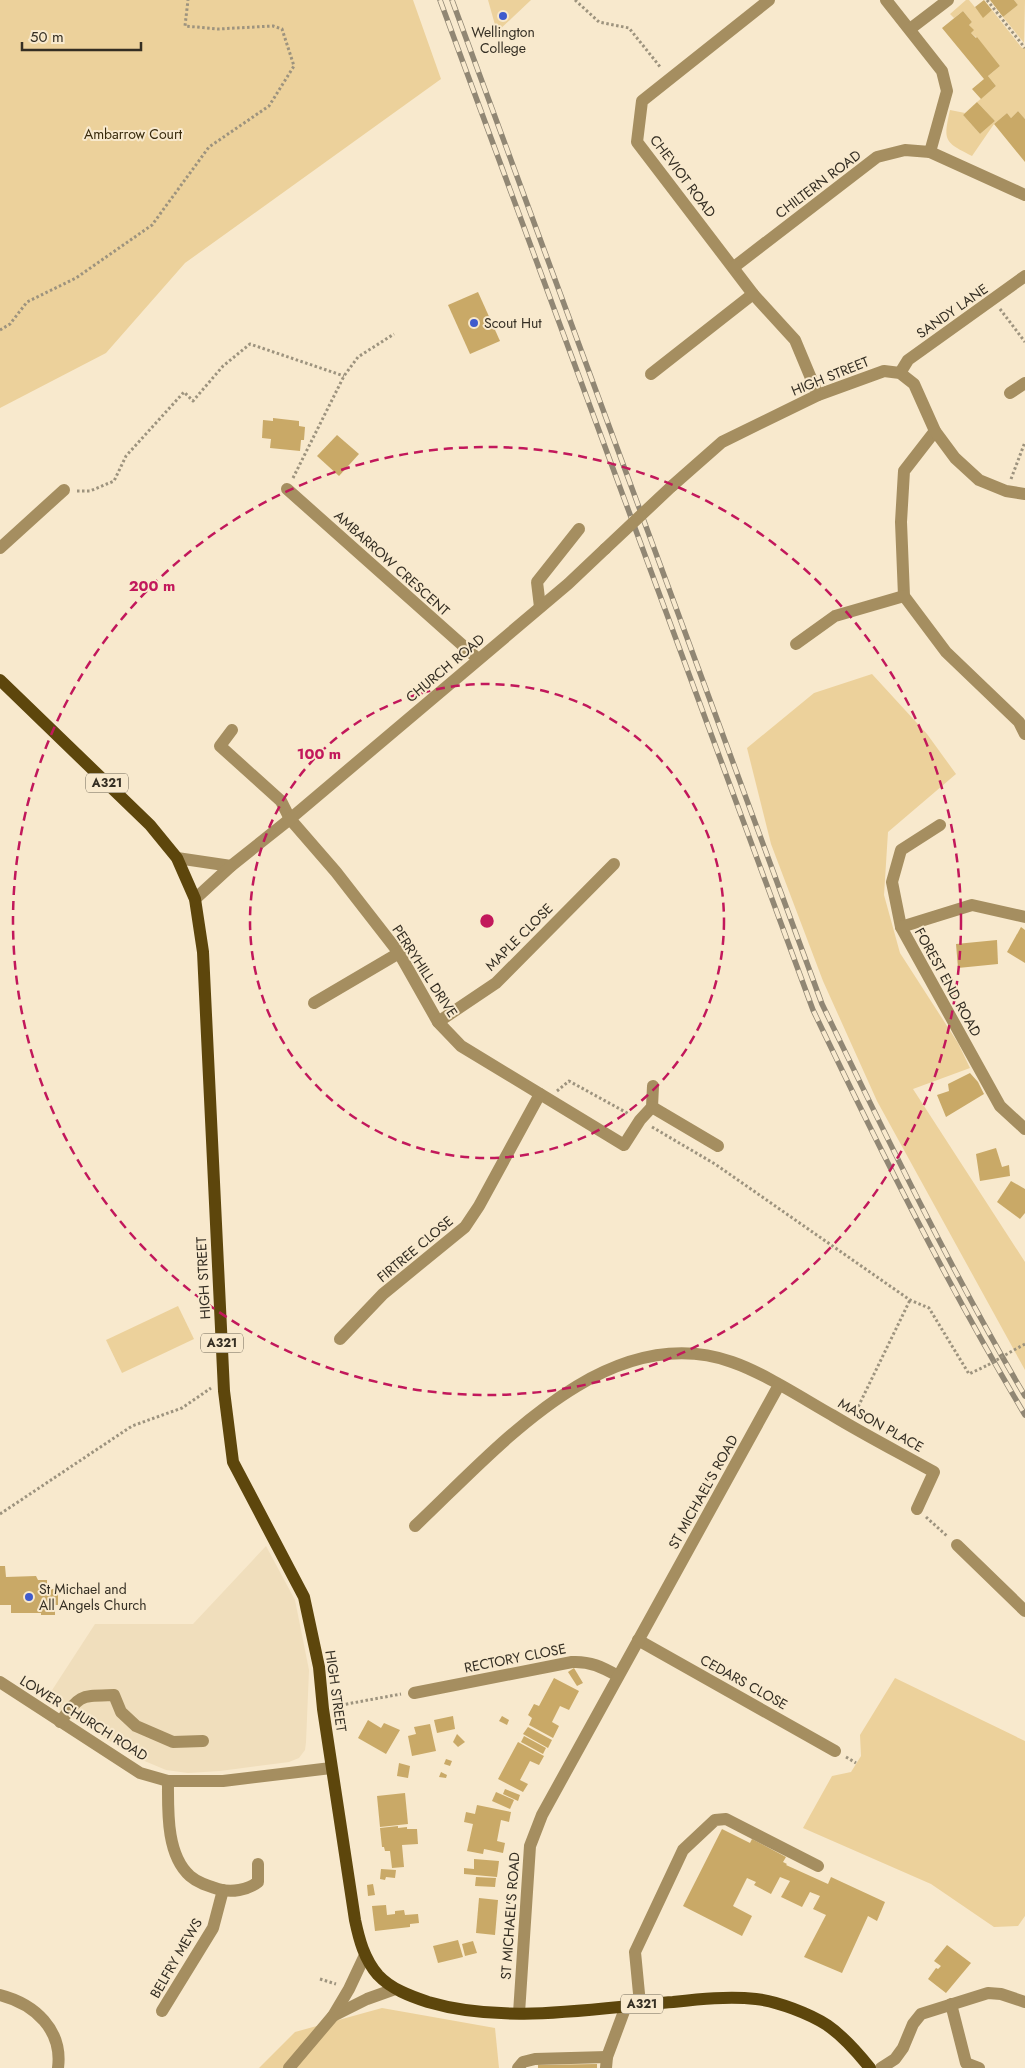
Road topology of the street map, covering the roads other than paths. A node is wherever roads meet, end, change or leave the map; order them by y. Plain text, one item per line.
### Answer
1 (769, 0) edge
2 (886, 0) edge
3 (948, 0) edge
4 (910, 29) junction
5 (930, 152) junction
6 (1025, 195) edge
7 (734, 267) junction
8 (1025, 276) edge
9 (754, 294) junction
10 (900, 373) junction
11 (651, 374) dead end
12 (1025, 383) edge
13 (1010, 393) dead end
14 (818, 395) junction
15 (935, 431) junction
16 (672, 486) joint
17 (287, 489) road end
18 (64, 490) road end
19 (1025, 494) edge
20 (580, 529) dead end
21 (0, 548) edge
22 (904, 596) junction
23 (540, 607) junction
24 (796, 644) dead end
25 (478, 659) junction
26 (0, 680) edge
27 (1022, 720) edge
28 (232, 730) dead end
29 (1025, 734) edge
30 (290, 820) junction
31 (940, 825) dead end
32 (177, 858) junction
33 (614, 864) dead end
34 (231, 866) junction
35 (195, 899) junction
36 (1025, 917) edge
37 (901, 927) junction
38 (398, 953) junction
39 (314, 1003) dead end
40 (438, 1022) junction
41 (653, 1086) dead end
42 (540, 1094) junction
43 (652, 1107) junction
44 (1025, 1129) edge
45 (718, 1146) dead end
46 (340, 1339) dead end
47 (779, 1384) junction
48 (917, 1509) road end
49 (415, 1526) dead end
50 (957, 1545) road end
51 (1025, 1611) edge
52 (638, 1640) junction
53 (618, 1676) junction
54 (0, 1682) edge
55 (414, 1693) road end
56 (60, 1722) junction
57 (203, 1741) dead end
58 (835, 1751) dead end
59 (331, 1768) junction
60 (168, 1781) junction
61 (258, 1864) dead end
62 (818, 1866) dead end
63 (223, 1890) junction
64 (365, 1955) junction
65 (395, 1989) junction
66 (0, 1995) edge
67 (1025, 2002) edge
68 (640, 2004) junction
69 (951, 2004) junction
70 (626, 2006) junction
71 (162, 2011) dead end
72 (518, 2013) junction
73 (333, 2016) junction
74 (607, 2062) edge
75 (58, 2068) edge
76 (289, 2068) edge
77 (518, 2068) edge
78 (870, 2068) edge
79 (881, 2068) edge
80 (979, 2068) edge

1 - 7 street, CHEVIOT ROAD
2 - 4 street
3 - 4 street
4 - 5 street
5 - 6 street, CHILTERN ROAD
5 - 7 street, CHILTERN ROAD
7 - 9 street, CHEVIOT ROAD
8 - 10 street, SANDY LANE
9 - 11 street
9 - 14 street, CHEVIOT ROAD
10 - 14 street, HIGH STREET
10 - 15 street
12 - 13 street
14 - 16 street, HIGH STREET
15 - 19 street
15 - 22 street
16 - 23 street, CHURCH ROAD, bridge
17 - 25 street, AMBARROW CRESCENT
18 - 21 street
20 - 23 street
22 - 24 street
22 - 27 street
23 - 25 street, CHURCH ROAD
25 - 30 street, CHURCH ROAD
26 - 32 main road, A321
27 - 29 street
28 - 30 street, PERRYHILL DRIVE
30 - 34 street, CHURCH ROAD
30 - 38 street, PERRYHILL DRIVE
31 - 37 street, FOREST END ROAD
32 - 34 street
32 - 35 main road, A321
33 - 40 street, MAPLE CLOSE
34 - 35 street, CHURCH ROAD
35 - 59 main road, HIGH STREET / A321
36 - 37 street
37 - 44 street, FOREST END ROAD
38 - 39 street
38 - 40 street, PERRYHILL DRIVE
40 - 42 street, PERRYHILL DRIVE
41 - 43 street
42 - 43 street, PERRYHILL DRIVE
42 - 46 street, FIRTREE CLOSE
43 - 45 street
47 - 48 street, MASON PLACE
47 - 49 street
47 - 52 street, ST MICHAEL'S ROAD
50 - 51 street
52 - 53 street, ST MICHAEL'S ROAD
52 - 58 street, CEDARS CLOSE
53 - 55 street, RECTORY CLOSE
53 - 72 street, ST MICHAEL'S ROAD
54 - 56 street, LOWER CHURCH ROAD
56 - 57 street
56 - 60 street, LOWER CHURCH ROAD
59 - 60 street, LOWER CHURCH ROAD
59 - 64 main road, HIGH STREET / A321
60 - 63 street
61 - 63 street
62 - 68 street
63 - 71 street, BELFRY MEWS
64 - 65 main road, HIGH STREET / A321
64 - 73 street
65 - 72 main road, HIGH STREET / A321
65 - 73 street
66 - 75 street
67 - 69 street
68 - 70 main road, HIGH STREET / A321
68 - 78 main road, HIGH STREET / A321
69 - 79 street
69 - 80 street
70 - 72 main road, HIGH STREET / A321
70 - 74 street
73 - 76 street
74 - 77 street

